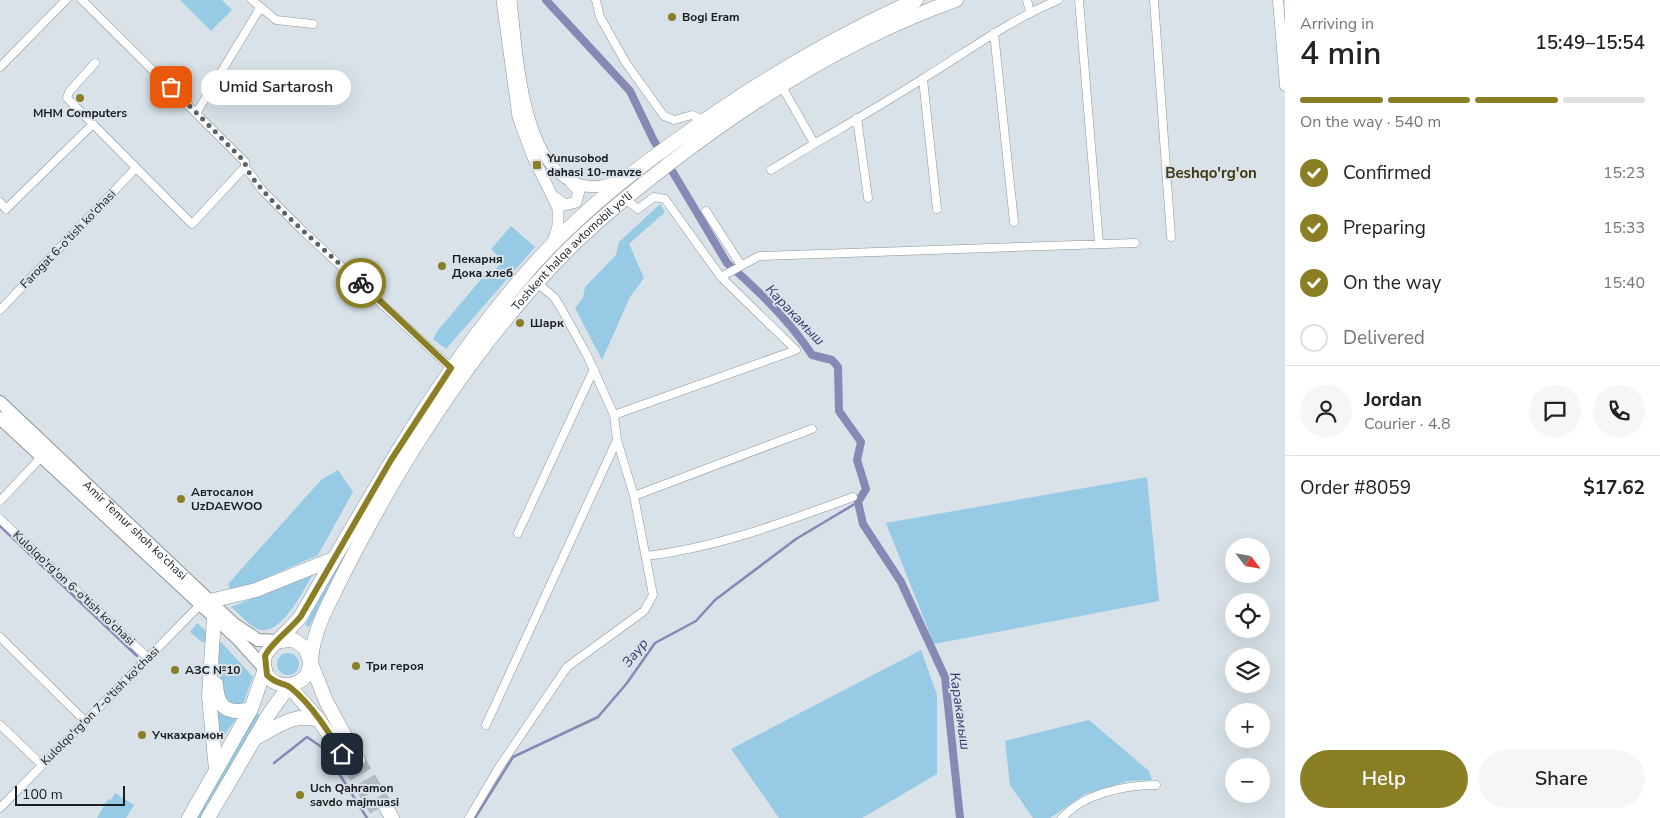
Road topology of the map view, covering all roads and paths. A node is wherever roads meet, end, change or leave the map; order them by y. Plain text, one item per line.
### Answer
1 (66, 0) edge
2 (82, 0) edge
3 (252, 0) edge
4 (502, 0) edge
5 (511, 0) edge
6 (596, 0) edge
7 (956, 0) edge
8 (1026, 0) edge
9 (1058, 0) edge
10 (1079, 0) edge
11 (1154, 0) edge
12 (1278, 0) edge
13 (912, 1) edge
14 (260, 8) junction
15 (1030, 12) junction
16 (313, 24) dead end
17 (994, 33) junction
18 (95, 63) dead end
19 (0, 67) edge
20 (923, 79) junction
21 (782, 85) junction
22 (1285, 86) edge
23 (197, 112) junction
24 (856, 118) junction
25 (703, 120) junction
26 (93, 124) junction
27 (814, 143) junction
28 (245, 167) junction
29 (136, 168) junction
30 (771, 170) dead end
31 (632, 173) junction
32 (571, 183) junction
33 (554, 197) junction
34 (624, 198) junction
35 (868, 198) dead end
36 (0, 202) edge
37 (936, 209) dead end
38 (706, 211) dead end
39 (1014, 222) dead end
40 (1171, 237) dead end
41 (1099, 243) junction
42 (1136, 243) dead end
43 (551, 246) junction
44 (741, 265) junction
45 (721, 277) junction
46 (537, 283) junction
47 (0, 310) edge
48 (491, 314) junction
49 (503, 324) junction
50 (451, 368) junction
51 (594, 369) junction
52 (0, 402) edge
53 (614, 415) junction
54 (0, 418) edge
55 (812, 428) dead end
56 (618, 440) junction
57 (45, 453) junction
58 (634, 496) junction
59 (853, 497) dead end
60 (0, 501) edge
61 (0, 519) edge
62 (518, 533) dead end
63 (647, 556) junction
64 (334, 559) junction
65 (205, 603) junction
66 (328, 604) junction
67 (214, 618) junction
68 (0, 637) edge
69 (280, 641) junction
70 (148, 658) junction
71 (211, 660) junction
72 (310, 661) junction
73 (265, 669) junction
74 (289, 686) junction
75 (321, 690) junction
76 (308, 705) junction
77 (251, 709) junction
78 (269, 714) junction
79 (319, 720) junction
80 (85, 721) junction
81 (486, 724) dead end
82 (0, 725) edge
83 (254, 739) junction
84 (42, 765) junction
85 (216, 770) junction
86 (1156, 785) dead end
87 (0, 808) edge
88 (381, 811) tunnel mouth
89 (189, 818) edge
90 (208, 818) edge
91 (392, 818) edge
92 (469, 818) edge
93 (1062, 818) edge

1 - 19 street
2 - 23 street
3 - 14 street
4 - 33 main road
5 - 32 main road
6 - 25 street
7 - 21 highway, Toshkent halqa avtomobil yo'li
8 - 15 street
9 - 15 street
10 - 41 street
11 - 40 street
12 - 22 street
13 - 25 highway, Toshkent halqa avtomobil yo'li
14 - 16 street
14 - 23 street
15 - 17 street
17 - 20 street
17 - 39 street
18 - 26 street
20 - 24 street
20 - 37 street
21 - 27 street
21 - 34 highway, Toshkent halqa avtomobil yo'li
23 - 28 street
24 - 27 street
24 - 35 street
25 - 31 highway, Toshkent halqa avtomobil yo'li
26 - 29 street
26 - 36 street
27 - 30 street
28 - 29 street
28 - 50 street
29 - 47 street, Farogat 6-o'tish ko'chasi
31 - 32 main road
31 - 43 highway, Toshkent halqa avtomobil yo'li
32 - 33 main road
33 - 43 main road
34 - 45 street
34 - 46 highway, Toshkent halqa avtomobil yo'li
38 - 44 street
41 - 42 street
41 - 44 street
43 - 48 highway, Toshkent halqa avtomobil yo'li
44 - 45 street
45 - 53 street
46 - 49 highway, Toshkent halqa avtomobil yo'li
46 - 51 street
48 - 49 highway
48 - 50 highway, Toshkent halqa avtomobil yo'li
49 - 66 highway, Toshkent halqa avtomobil yo'li
50 - 64 highway, Toshkent halqa avtomobil yo'li
51 - 53 street
51 - 62 street
52 - 57 main road, Amir Temur shoh ko'chasi
53 - 56 street
54 - 57 main road, Amir Temur shoh ko'chasi
55 - 58 street
56 - 58 street
56 - 81 street
57 - 60 street
57 - 65 main road, Amir Temur shoh ko'chasi
58 - 63 street
59 - 63 street
61 - 70 street, Kulolqo'rg'on 6-o'tish ko'chasi
63 - 92 street
64 - 65 highway
64 - 69 highway, Toshkent halqa avtomobil yo'li
65 - 67 main road, Amir Temur shoh ko'chasi
65 - 69 main road, Amir Temur shoh ko'chasi
65 - 70 street, Kulolqo'rg'on 7-o'tish ko'chasi
66 - 72 highway, Toshkent halqa avtomobil yo'li
66 - 75 highway
67 - 71 highway
67 - 73 main road, Amir Temur shoh ko'chasi
68 - 80 street
69 - 72 highway
69 - 73 highway, Toshkent halqa avtomobil yo'li
70 - 80 street, Kulolqo'rg'on 7-o'tish ko'chasi
71 - 77 highway
71 - 85 highway
72 - 74 highway, Toshkent halqa avtomobil yo'li
72 - 75 highway
73 - 74 highway
73 - 77 highway, Toshkent halqa avtomobil yo'li
74 - 76 highway
74 - 78 highway, Toshkent halqa avtomobil yo'li
75 - 79 highway
76 - 78 highway
76 - 79 highway
77 - 85 highway, Toshkent halqa avtomobil yo'li
78 - 83 highway, Toshkent halqa avtomobil yo'li
79 - 83 highway
80 - 84 street, Kulolqo'rg'on 7-o'tish ko'chasi
82 - 84 street
83 - 90 highway, Toshkent halqa avtomobil yo'li
84 - 87 street, Kulolqo'rg'on 7-o'tish ko'chasi
85 - 89 highway, Toshkent halqa avtomobil yo'li
86 - 93 street
88 - 91 highway

